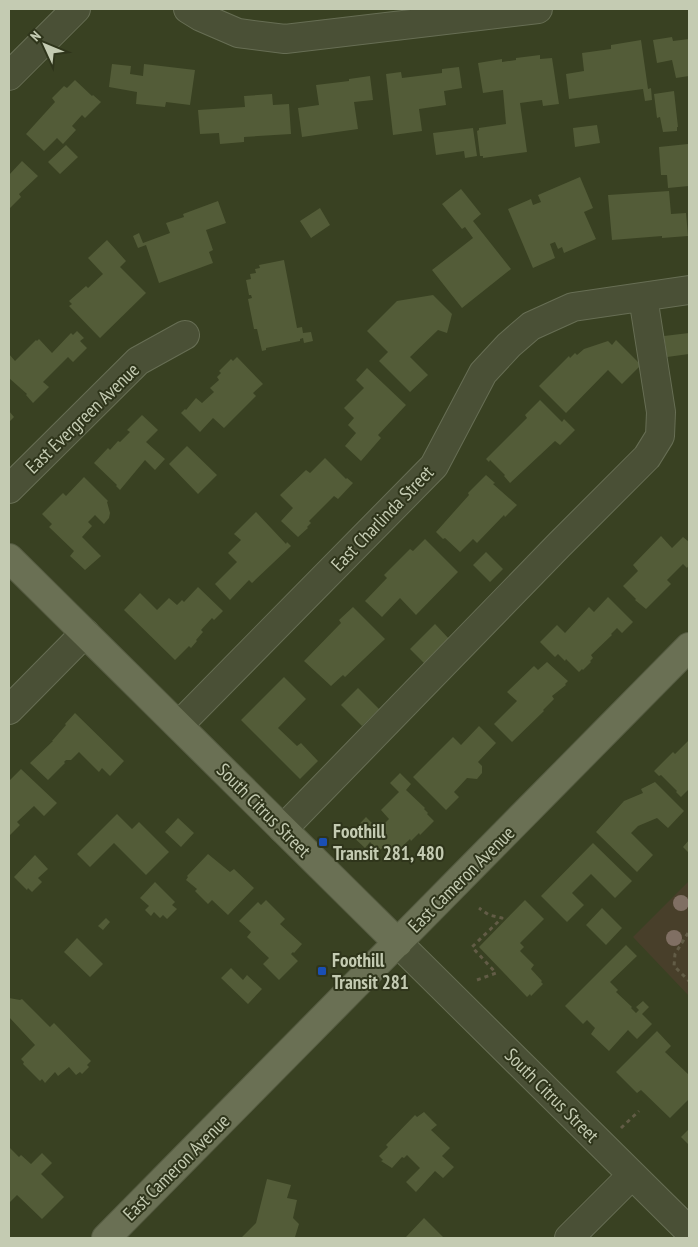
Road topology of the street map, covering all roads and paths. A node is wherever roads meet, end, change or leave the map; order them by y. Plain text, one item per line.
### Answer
1 (76, 9) edge
2 (188, 9) edge
3 (538, 9) edge
4 (9, 76) edge
5 (689, 290) edge
6 (643, 297) junction
7 (185, 335) dead end
8 (9, 490) edge
9 (9, 558) edge
10 (85, 633) junction
11 (689, 647) edge
12 (9, 710) edge
13 (179, 725) junction
14 (283, 829) junction
15 (479, 908) dead end
16 (688, 933) dead end
17 (398, 943) junction
18 (477, 980) dead end
19 (689, 981) edge
20 (639, 1111) dead end
21 (621, 1128) dead end
22 (632, 1175) junction
23 (689, 1231) edge
24 (106, 1238) edge
25 (569, 1238) edge

1 - 4 street
2 - 3 street
5 - 6 street, East Charlinda Street
6 - 13 street, East Charlinda Street
6 - 14 street
7 - 8 street, East Evergreen Avenue
9 - 10 main road, South Citrus Street
10 - 12 street
10 - 13 main road, South Citrus Street
11 - 17 main road, East Cameron Avenue
13 - 14 main road, South Citrus Street
14 - 17 main road, South Citrus Street
15 - 18 path
16 - 19 path
17 - 22 street, South Citrus Street
17 - 24 main road, East Cameron Avenue
20 - 21 path
22 - 23 street, South Citrus Street
22 - 25 street

